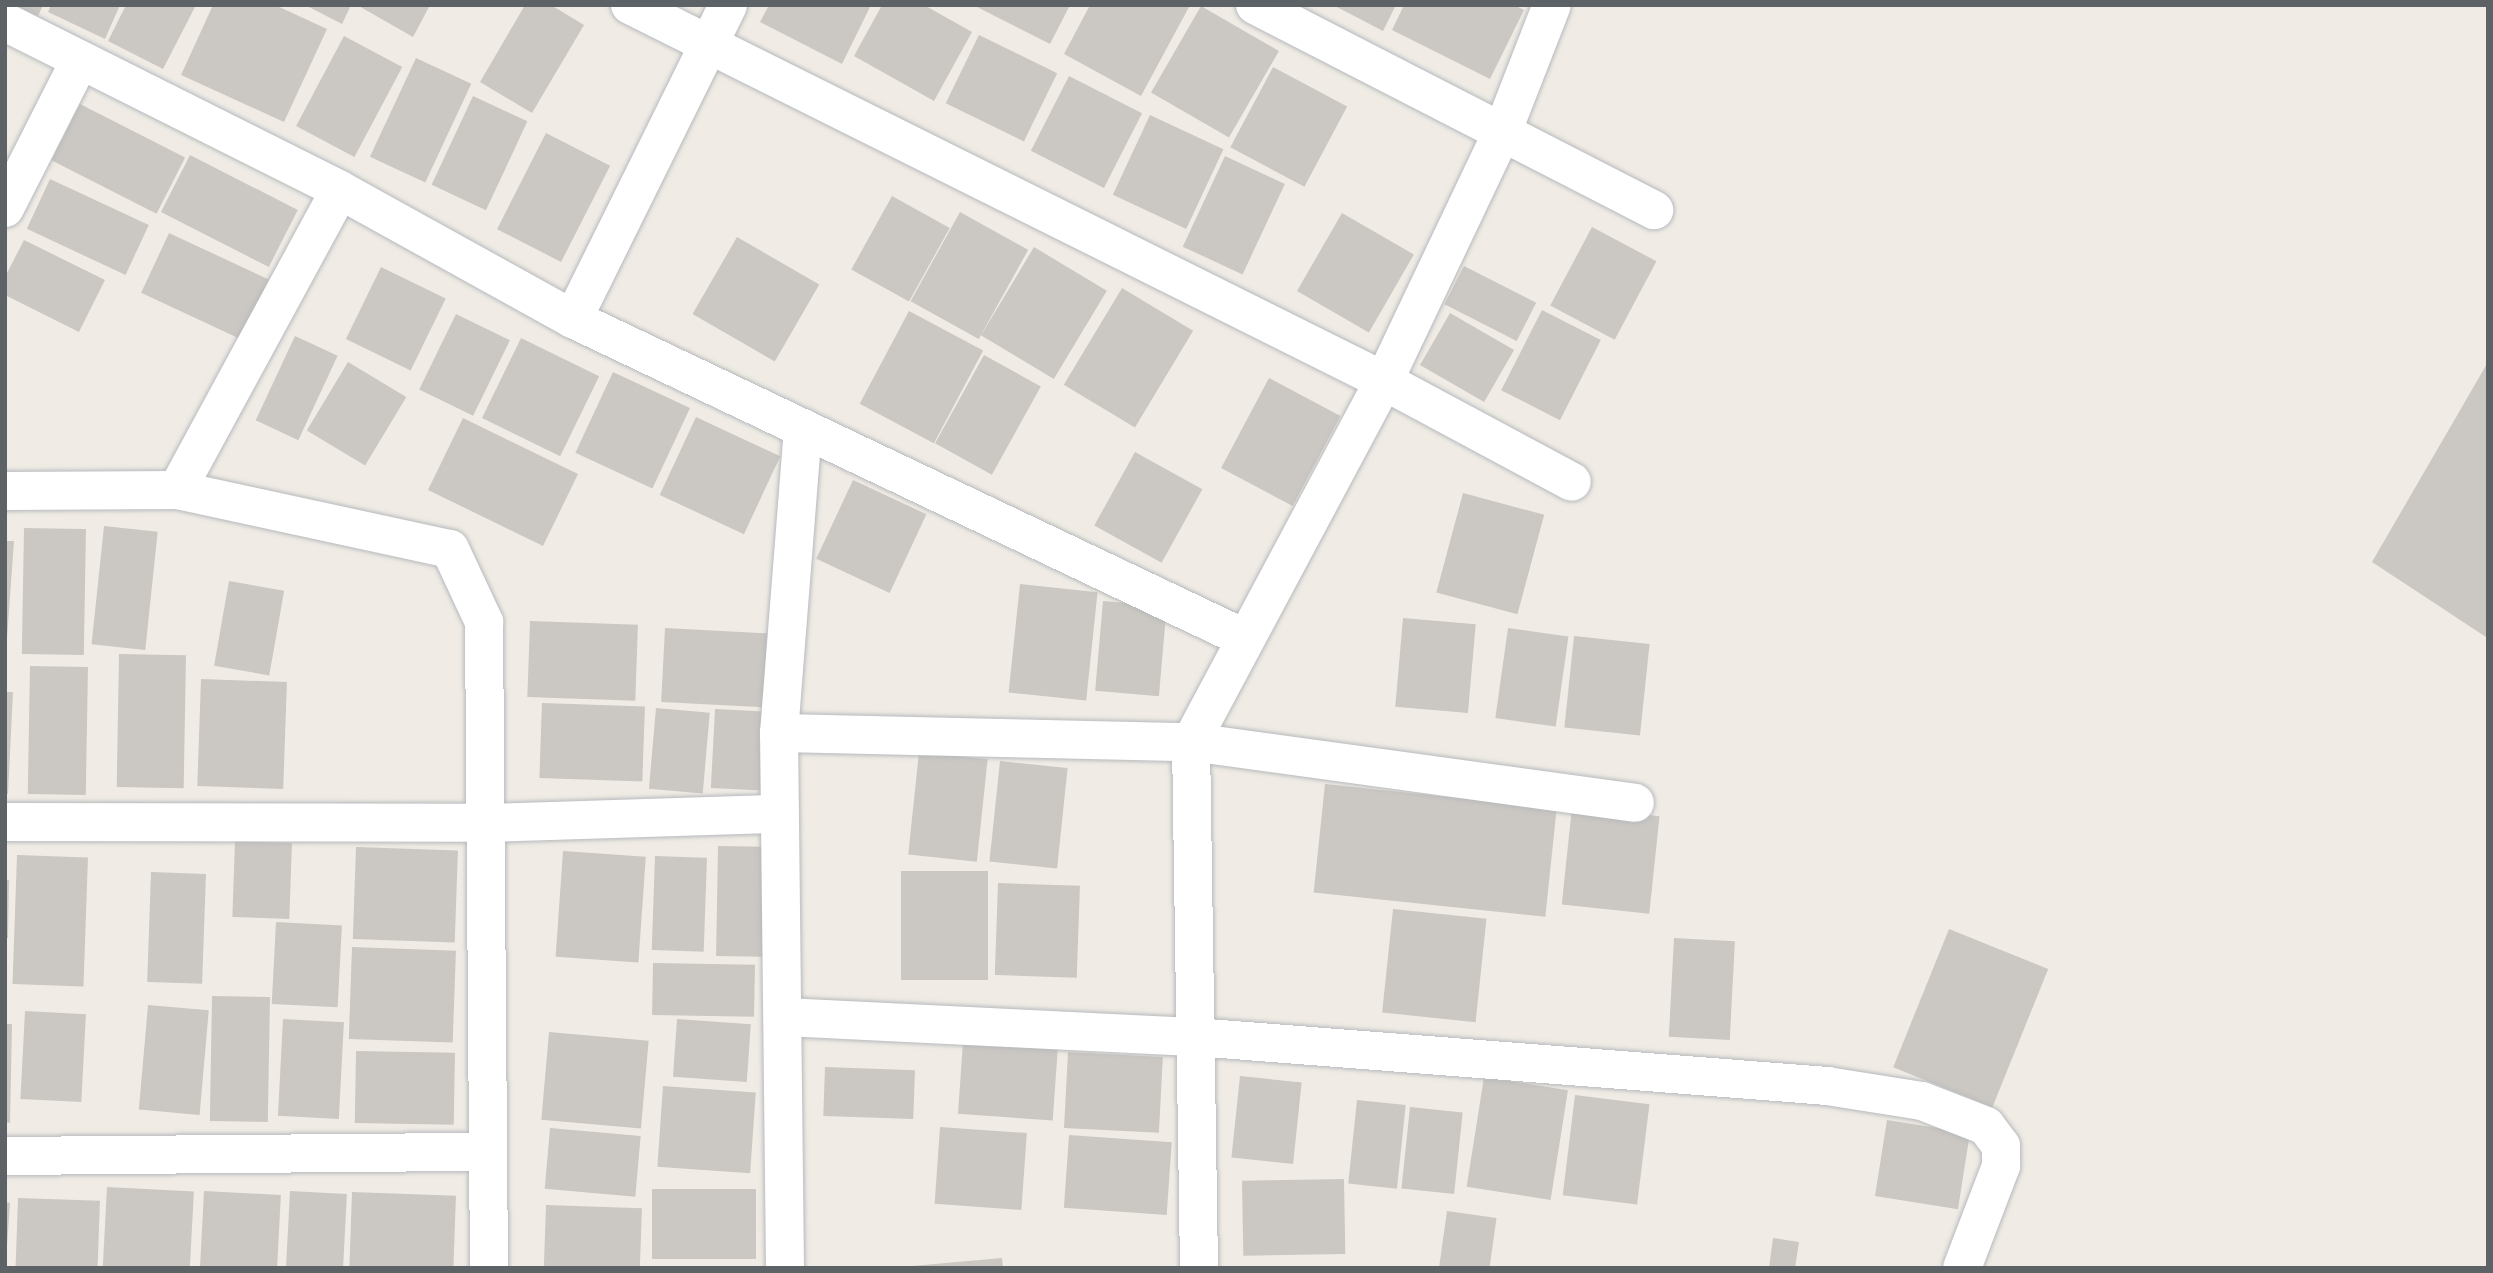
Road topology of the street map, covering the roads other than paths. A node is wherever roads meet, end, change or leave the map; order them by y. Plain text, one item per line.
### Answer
1 (630, 5) edge
2 (728, 5) edge
3 (1255, 5) edge
4 (1552, 5) edge
5 (5, 22) edge
6 (709, 42) junction
7 (80, 60) junction
8 (1502, 134) junction
9 (340, 190) junction
10 (5, 208) edge
11 (1654, 210) dead end
12 (573, 319) junction
13 (1384, 381) junction
14 (803, 428) junction
15 (1572, 482) dead end
16 (177, 490) junction
17 (5, 491) edge
18 (1246, 639) junction
19 (779, 733) junction
20 (1191, 742) junction
21 (1635, 803) dead end
22 (780, 814) junction
23 (5, 822) edge
24 (486, 823) junction
25 (783, 1017) junction
26 (1195, 1037) junction
27 (488, 1152) junction
28 (5, 1156) edge
29 (489, 1268) edge
30 (785, 1268) edge
31 (1199, 1268) edge
32 (1962, 1268) edge

1 - 6 street
2 - 6 street
3 - 8 street
4 - 8 street
5 - 7 street
6 - 12 street
6 - 13 street
7 - 9 street
7 - 10 street
8 - 11 street
8 - 13 street
9 - 12 street
9 - 16 street
12 - 14 street
13 - 15 street
13 - 18 street
14 - 18 street
14 - 19 street
16 - 17 street
16 - 24 street
18 - 20 street
19 - 20 street
19 - 22 street
20 - 21 street
20 - 26 street
22 - 24 street
22 - 25 street
23 - 24 street
24 - 27 street
25 - 26 street
25 - 30 street
26 - 31 street
26 - 32 street
27 - 28 street
27 - 29 street

